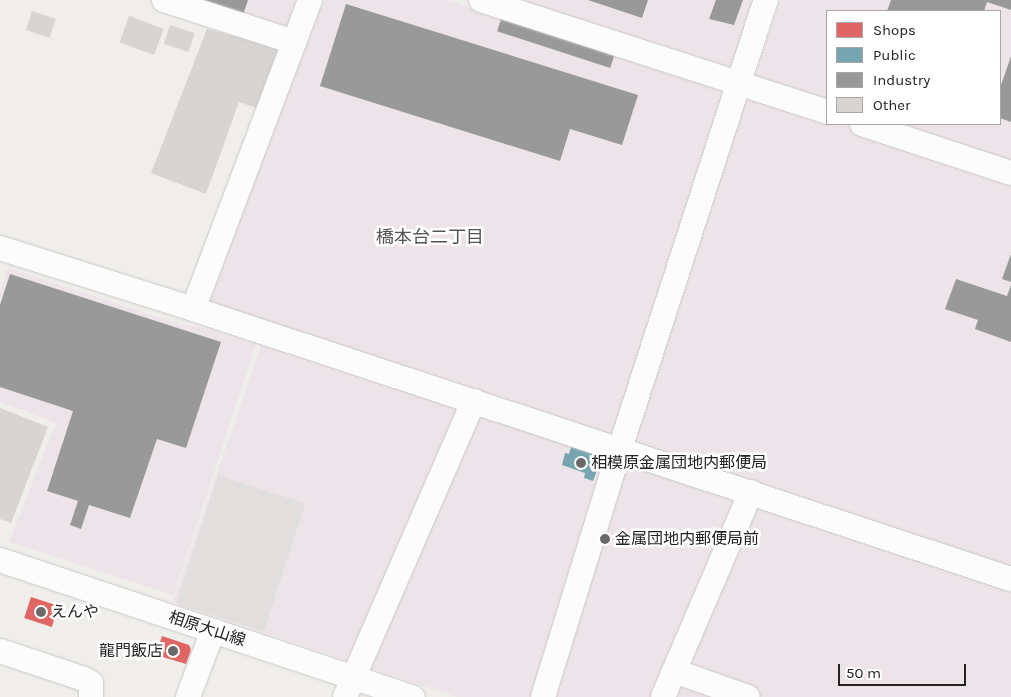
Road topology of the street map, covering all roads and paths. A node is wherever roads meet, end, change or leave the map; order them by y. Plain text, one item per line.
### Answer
1 (164, 0) edge
2 (310, 0) edge
3 (481, 0) edge
4 (766, 0) edge
5 (294, 42) junction
6 (739, 83) junction
7 (826, 112) edge
8 (865, 125) edge
9 (1011, 173) edge
10 (0, 248) edge
11 (193, 308) junction
12 (474, 401) junction
13 (621, 449) junction
14 (751, 492) junction
15 (0, 560) edge
16 (1011, 579) edge
17 (213, 631) junction
18 (0, 651) edge
19 (674, 671) junction
20 (350, 687) edge
21 (91, 697) edge
22 (188, 697) edge
23 (413, 697) edge
24 (543, 697) edge
25 (663, 697) edge
26 (748, 697) edge

1 - 5 street
2 - 5 street
3 - 6 street
4 - 6 street
5 - 11 street
6 - 7 street
6 - 13 street
8 - 9 street
10 - 11 street
11 - 12 street
12 - 13 street
12 - 20 street
13 - 14 street
13 - 24 street
14 - 16 street
14 - 19 street
15 - 17 street, 相原大山線
17 - 20 street, 相原大山線
17 - 22 street
18 - 21 street
19 - 25 street
19 - 26 street
20 - 23 street, 相原大山線

